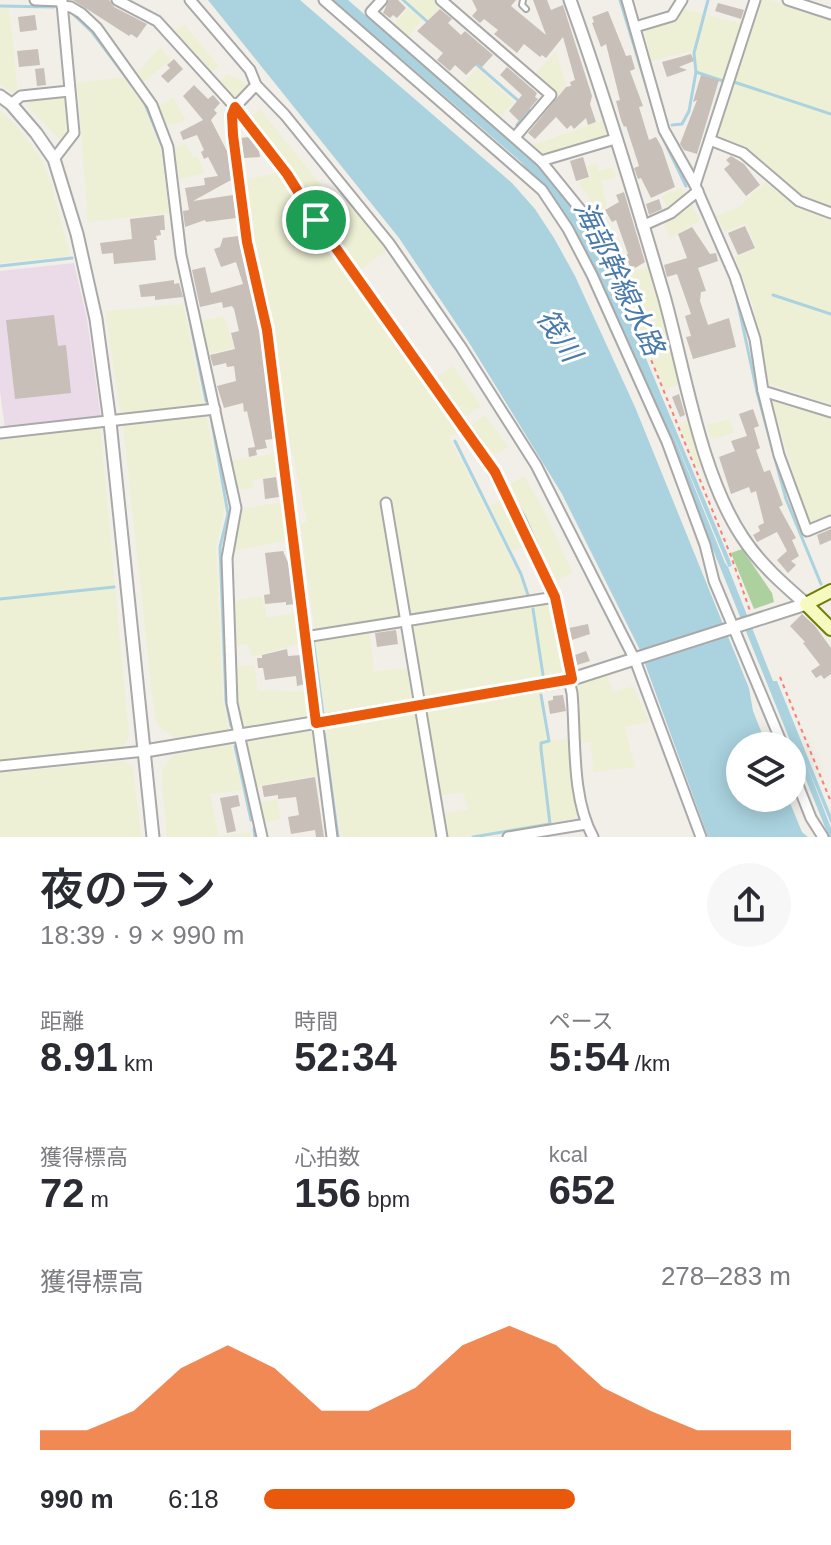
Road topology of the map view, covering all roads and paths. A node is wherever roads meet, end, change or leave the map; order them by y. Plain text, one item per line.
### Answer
1 (35, 0) edge
2 (117, 0) edge
3 (190, 0) edge
4 (324, 0) edge
5 (382, 0) edge
6 (441, 0) edge
7 (523, 0) edge
8 (570, 0) edge
9 (627, 0) edge
10 (682, 0) edge
11 (755, 0) edge
12 (788, 0) edge
13 (62, 2) edge
14 (526, 9) dead end
15 (831, 14) edge
16 (635, 27) junction
17 (256, 85) junction
18 (69, 91) junction
19 (0, 96) edge
20 (11, 104) junction
21 (235, 107) junction
22 (515, 137) junction
23 (615, 139) junction
24 (710, 140) junction
25 (54, 159) junction
26 (541, 161) junction
27 (696, 188) junction
28 (831, 213) edge
29 (584, 214) joint
30 (642, 226) junction
31 (763, 391) junction
32 (215, 409) junction
33 (831, 412) edge
34 (110, 422) junction
35 (0, 433) edge
36 (386, 503) dead end
37 (831, 521) edge
38 (831, 591) edge
39 (555, 597) junction
40 (806, 604) junction
41 (753, 619) junction
42 (406, 621) junction
43 (736, 624) junction
44 (831, 629) edge
45 (305, 637) junction
46 (635, 660) junction
47 (780, 677) dead end
48 (570, 679) junction
49 (420, 705) junction
50 (316, 723) junction
51 (778, 732) edge
52 (240, 734) junction
53 (145, 751) junction
54 (0, 766) edge
55 (831, 802) edge
56 (806, 805) edge
57 (586, 824) junction
58 (153, 837) edge
59 (262, 837) edge
60 (332, 837) edge
61 (442, 837) edge
62 (508, 837) edge
63 (593, 837) edge
64 (701, 837) edge
65 (823, 837) edge

1 - 13 street
2 - 21 street
3 - 17 street
4 - 43 street
5 - 22 street
6 - 22 street
7 - 14 lane
8 - 23 street
9 - 16 street
10 - 16 street
11 - 24 street
12 - 15 street
13 - 18 street
13 - 32 street
16 - 27 street
17 - 21 street
17 - 46 street
18 - 20 street
18 - 25 street
19 - 20 street
20 - 25 street
21 - 39 street
21 - 45 street
22 - 26 street
23 - 26 street
23 - 30 street
24 - 27 street
24 - 28 street
25 - 34 street
26 - 29 street
27 - 30 street
27 - 31 street
29 - 41 path
30 - 40 street
31 - 33 street
31 - 37 street
32 - 34 street
32 - 52 street
34 - 35 street
34 - 53 street
36 - 42 street
38 - 40 main road
39 - 42 street
39 - 48 street
40 - 41 street
40 - 44 main road
41 - 43 street
42 - 45 street
42 - 49 street
43 - 46 street
43 - 51 street
45 - 50 street
46 - 48 street
46 - 64 street
47 - 55 path
48 - 49 street
48 - 57 street
49 - 50 street
49 - 61 street
50 - 52 street
50 - 60 street
52 - 53 street
52 - 59 street
53 - 54 street
53 - 58 street
56 - 65 street
57 - 62 street
57 - 63 street

